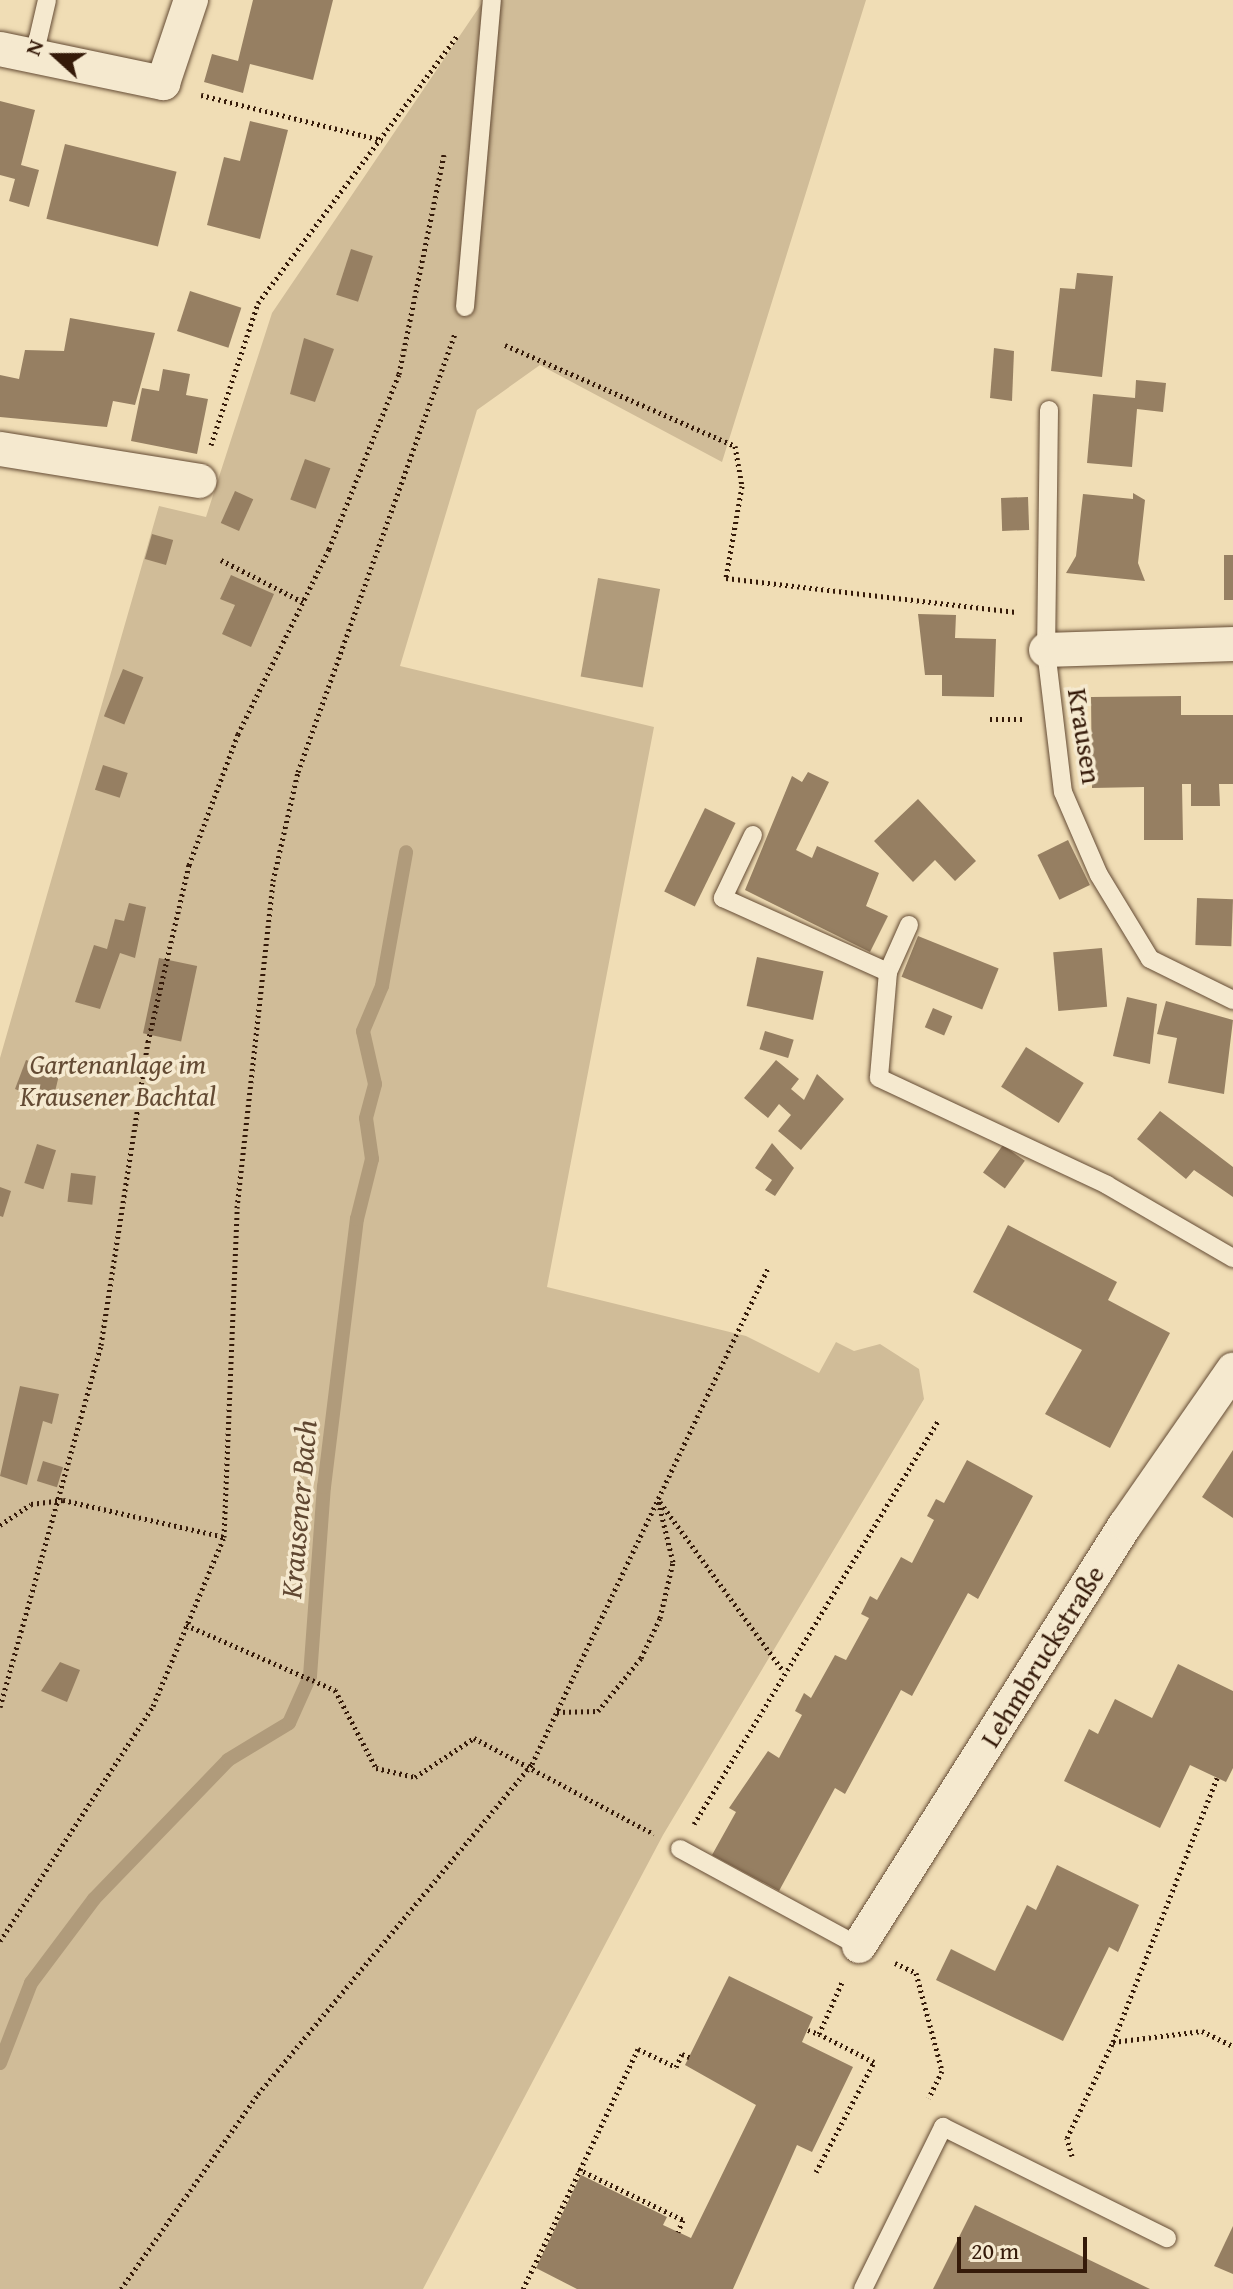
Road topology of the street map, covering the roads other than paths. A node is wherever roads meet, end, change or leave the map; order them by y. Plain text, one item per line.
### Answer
1 (47, 0) edge
2 (191, 0) edge
3 (492, 0) edge
4 (0, 49) edge
5 (34, 56) junction
6 (465, 307) road end
7 (1049, 410) dead end
8 (0, 449) edge
9 (199, 481) road end
10 (1233, 644) edge
11 (1046, 650) junction
12 (753, 835) dead end
13 (909, 925) dead end
14 (888, 972) junction
15 (1233, 1000) edge
16 (1233, 1258) edge
17 (1233, 1370) edge
18 (680, 1849) road end
19 (859, 1946) joint
20 (1167, 2238) dead end
21 (863, 2289) edge

1 - 5 lane
2 - 5 street
3 - 6 lane
4 - 5 street
7 - 11 lane, Krausen
8 - 9 street
10 - 11 street
11 - 15 lane, Krausen
12 - 14 lane
13 - 14 lane
14 - 16 lane
17 - 19 street, Lehmbruckstraße
18 - 19 lane
20 - 21 lane

